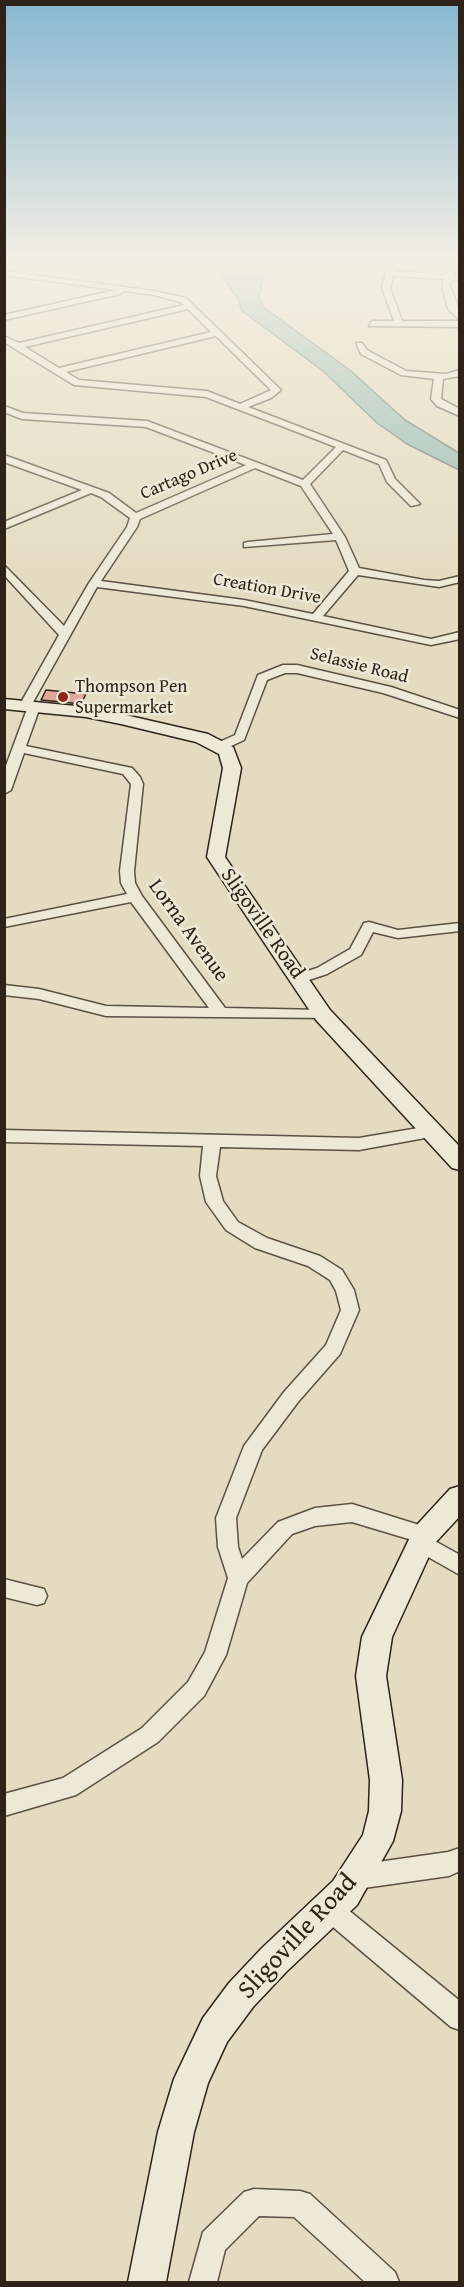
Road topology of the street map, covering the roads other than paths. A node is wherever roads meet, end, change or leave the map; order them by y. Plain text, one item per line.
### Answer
1 (54, 368) edge
2 (73, 368) edge
3 (254, 368) edge
4 (394, 368) edge
5 (59, 371) junction
6 (459, 374) edge
7 (439, 377) junction
8 (242, 406) junction
9 (4, 409) edge
10 (459, 413) edge
11 (341, 447) junction
12 (8, 461) edge
13 (256, 464) junction
14 (305, 484) junction
15 (90, 490) junction
16 (414, 504) dead end
17 (135, 517) junction
18 (4, 526) edge
19 (340, 537) junction
20 (248, 545) dead end
21 (4, 568) edge
22 (355, 571) junction
23 (459, 579) edge
24 (94, 583) junction
25 (316, 616) junction
26 (64, 634) junction
27 (459, 635) edge
28 (4, 704) edge
29 (29, 706) junction
30 (459, 714) edge
31 (221, 746) junction
32 (18, 748) junction
33 (4, 790) edge
34 (135, 897) junction
35 (4, 922) edge
36 (459, 927) edge
37 (300, 978) junction
38 (4, 990) edge
39 (221, 1013) junction
40 (323, 1015) junction
41 (430, 1132) junction
42 (4, 1136) edge
43 (212, 1142) junction
44 (459, 1162) edge
45 (459, 1497) edge
46 (423, 1539) junction
47 (459, 1566) edge
48 (238, 1578) junction
49 (4, 1588) edge
50 (37, 1596) dead end
51 (4, 1805) edge
52 (459, 1860) edge
53 (357, 1877) junction
54 (328, 1908) junction
55 (459, 2018) edge
56 (147, 2283) edge
57 (203, 2283) edge
58 (385, 2283) edge

1 - 5 street
2 - 5 street
3 - 8 street
4 - 7 street
5 - 8 street
6 - 7 street
7 - 10 street
8 - 11 street
9 - 13 street
11 - 14 street
11 - 16 street
12 - 15 street
13 - 14 street
13 - 17 street, Cartago Drive
14 - 19 street
15 - 17 street
15 - 18 street
17 - 24 street
19 - 20 street
19 - 22 street
21 - 26 street
22 - 23 street
22 - 25 street
24 - 25 street, Creation Drive
24 - 26 street
25 - 27 street, Creation Drive
26 - 29 street
28 - 29 street
29 - 31 street
29 - 32 street
30 - 31 street, Selassie Road
31 - 37 street, Sligoville Road
32 - 33 street
32 - 34 street, Lorna Avenue
34 - 35 street
34 - 39 street, Lorna Avenue
36 - 37 street
37 - 40 street, Sligoville Road
38 - 39 street
39 - 40 street
40 - 41 street, Sligoville Road
41 - 43 street
41 - 44 street, Sligoville Road
42 - 43 street
43 - 48 street
45 - 46 street, Sligoville Road
46 - 47 street
46 - 48 street
46 - 53 street, Sligoville Road
48 - 51 street
49 - 50 street
52 - 53 street
53 - 54 street, Sligoville Road
54 - 55 street
54 - 56 street, Sligoville Road
57 - 58 street

